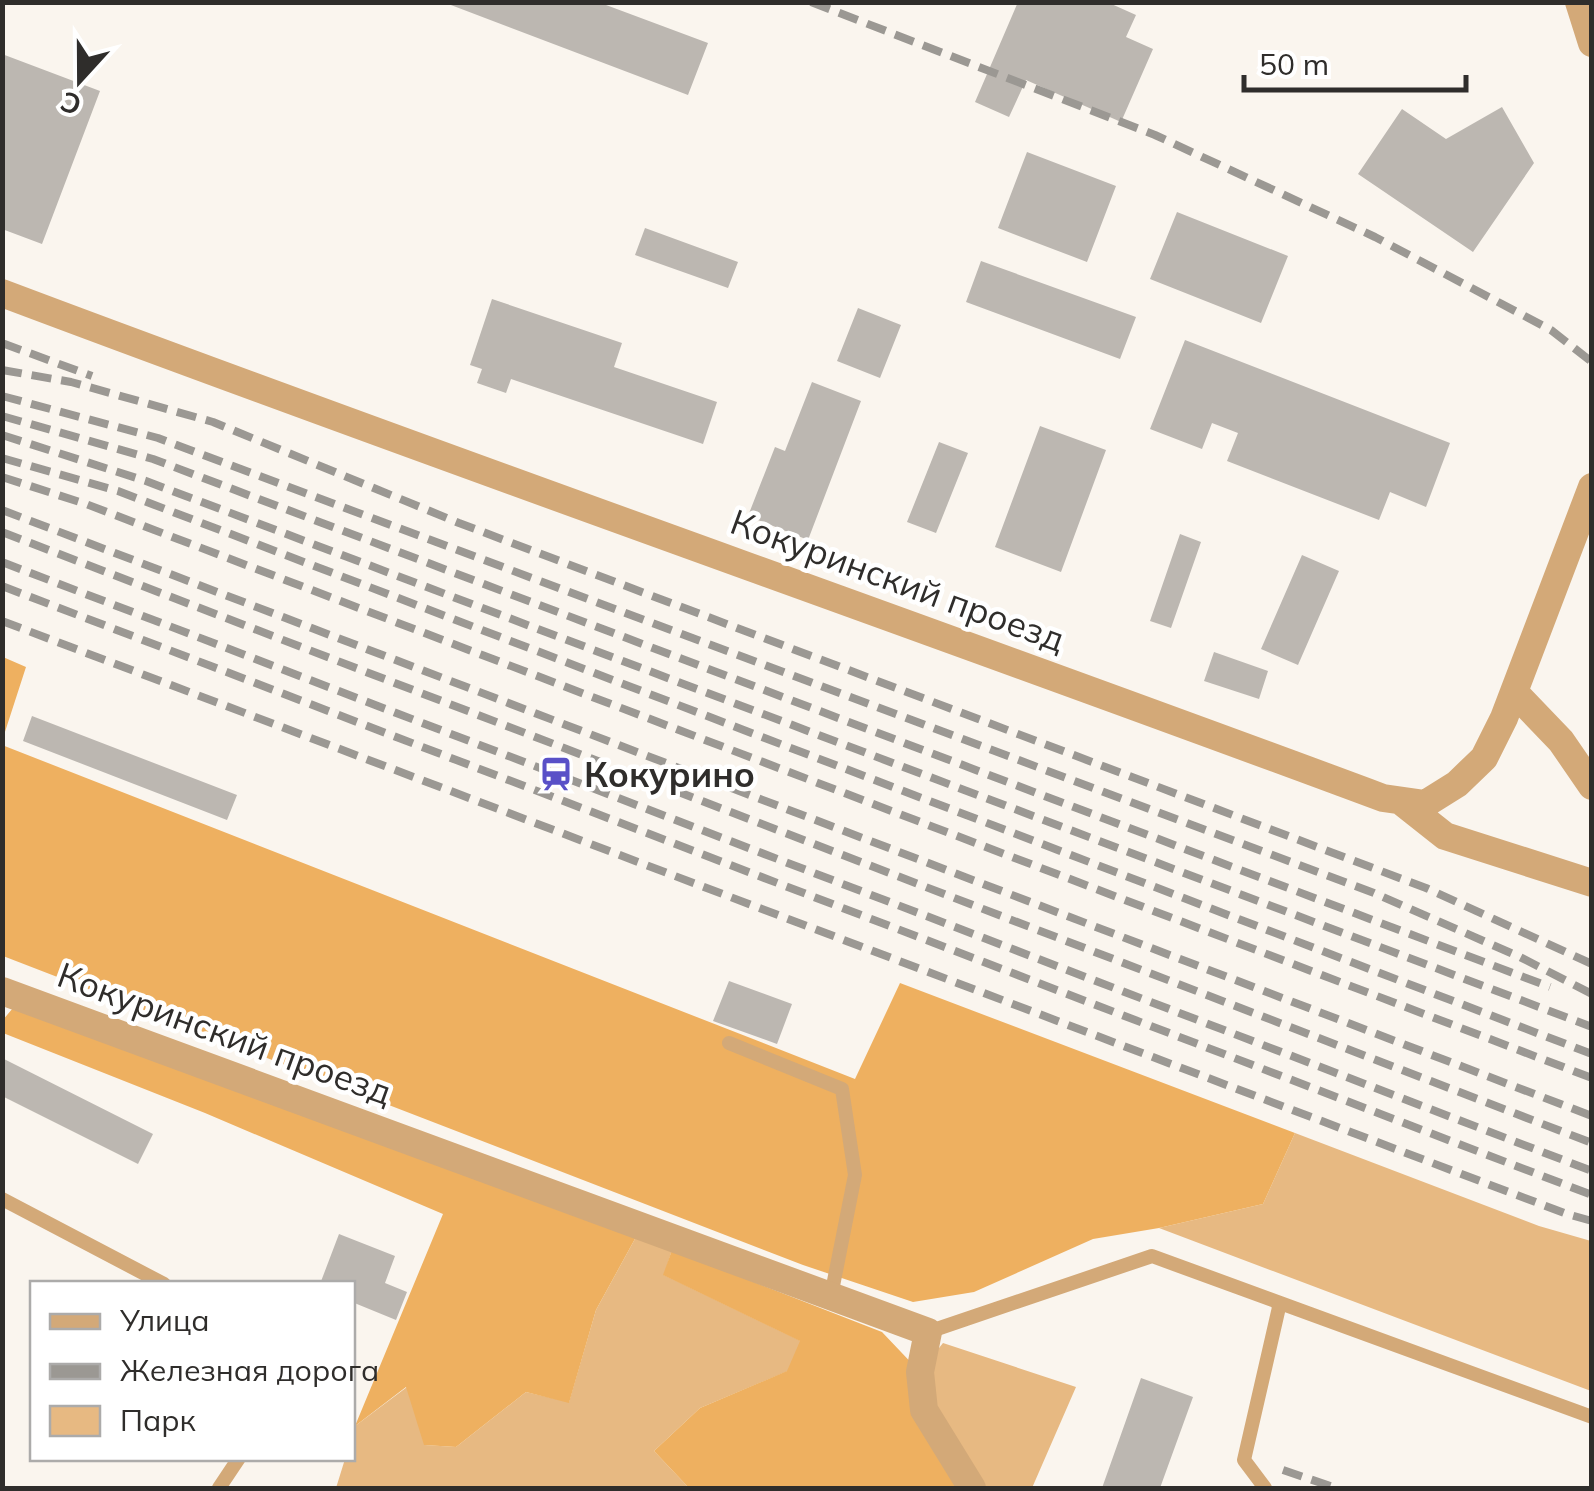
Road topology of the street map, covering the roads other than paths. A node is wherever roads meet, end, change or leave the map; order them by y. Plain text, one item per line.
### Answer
1 (1579, 2) edge
2 (1592, 43) edge
3 (2, 294) edge
4 (1592, 486) edge
5 (1514, 692) junction
6 (1592, 786) edge
7 (1401, 801) junction
8 (1592, 883) edge
9 (2, 991) edge
10 (729, 1043) dead end
11 (2, 1200) edge
12 (158, 1281) edge
13 (831, 1296) junction
14 (1280, 1303) junction
15 (928, 1332) junction
16 (1592, 1417) edge
17 (237, 1461) edge
18 (219, 1488) edge
19 (972, 1488) edge
20 (1265, 1488) edge

1 - 2 street
3 - 7 street, Кокуринский проезд
4 - 5 street, Кокуринский проезд
5 - 6 street
5 - 7 street, Кокуринский проезд
7 - 8 street
9 - 13 street, Кокуринский проезд
10 - 13 lane
11 - 12 lane
13 - 15 street, Кокуринский проезд
14 - 15 lane
14 - 16 lane
14 - 20 lane
15 - 19 street
17 - 18 lane

